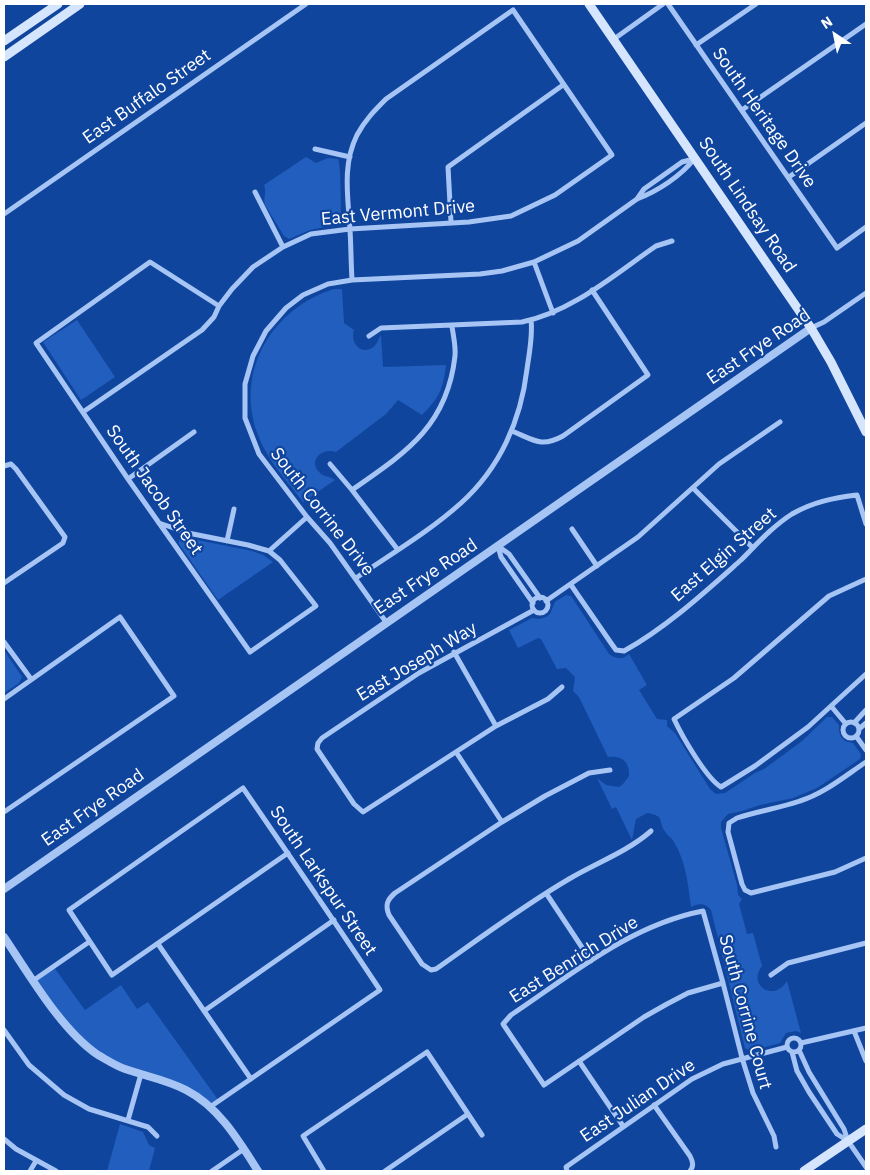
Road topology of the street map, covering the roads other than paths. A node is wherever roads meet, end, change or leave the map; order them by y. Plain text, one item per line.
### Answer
1 (58, 4) edge
2 (80, 4) edge
3 (306, 4) edge
4 (589, 4) edge
5 (663, 4) edge
6 (668, 4) edge
7 (756, 4) edge
8 (866, 24) edge
9 (614, 39) junction
10 (4, 41) edge
11 (696, 45) junction
12 (4, 57) edge
13 (563, 85) junction
14 (742, 110) junction
15 (866, 124) edge
16 (315, 149) dead end
17 (350, 157) junction
18 (695, 158) junction
19 (788, 177) junction
20 (255, 192) dead end
21 (4, 214) edge
22 (451, 222) junction
23 (866, 228) edge
24 (350, 229) junction
25 (672, 242) dead end
26 (283, 247) junction
27 (534, 262) junction
28 (352, 280) junction
29 (592, 290) junction
30 (866, 293) edge
31 (219, 306) junction
32 (553, 313) junction
33 (531, 320) junction
34 (452, 326) junction
35 (811, 328) junction
36 (369, 336) dead end
37 (83, 412) junction
38 (780, 422) dead end
39 (864, 422) edge
40 (512, 431) junction
41 (194, 432) dead end
42 (866, 432) edge
43 (330, 464) dead end
44 (4, 466) edge
45 (128, 478) junction
46 (692, 488) junction
47 (352, 490) junction
48 (234, 509) dead end
49 (307, 517) junction
50 (159, 523) junction
51 (866, 524) edge
52 (572, 529) dead end
53 (227, 541) junction
54 (498, 546) junction
55 (753, 548) junction
56 (398, 550) junction
57 (269, 551) junction
58 (597, 566) junction
59 (356, 578) junction
60 (866, 579) edge
61 (4, 583) edge
62 (571, 585) junction
63 (540, 598) junction
64 (546, 601) junction
65 (532, 603) junction
66 (534, 610) junction
67 (386, 622) junction
68 (4, 642) edge
69 (454, 652) junction
70 (866, 674) edge
71 (31, 679) junction
72 (562, 687) dead end
73 (4, 699) edge
74 (831, 706) junction
75 (866, 710) edge
76 (854, 723) junction
77 (866, 723) edge
78 (846, 724) junction
79 (496, 726) junction
80 (858, 729) junction
81 (856, 736) junction
82 (866, 750) edge
83 (456, 752) junction
84 (866, 762) edge
85 (610, 770) dead end
86 (4, 812) edge
87 (502, 822) junction
88 (650, 830) dead end
89 (288, 853) junction
90 (866, 859) edge
91 (4, 889) edge
92 (546, 893) junction
93 (703, 911) joint
94 (334, 920) junction
95 (4, 937) edge
96 (89, 942) junction
97 (866, 943) edge
98 (158, 944) junction
99 (591, 961) junction
100 (772, 976) dead end
101 (34, 980) junction
102 (723, 983) junction
103 (204, 1011) junction
104 (866, 1028) edge
105 (4, 1030) edge
106 (854, 1031) junction
107 (801, 1043) junction
108 (787, 1047) junction
109 (799, 1050) junction
110 (792, 1052) junction
111 (742, 1058) junction
112 (866, 1061) edge
113 (580, 1062) junction
114 (141, 1074) junction
115 (251, 1079) junction
116 (654, 1105) junction
117 (210, 1106) junction
118 (468, 1114) junction
119 (128, 1120) junction
120 (624, 1126) junction
121 (866, 1129) edge
122 (482, 1135) dead end
123 (157, 1136) dead end
124 (4, 1139) edge
125 (848, 1141) junction
126 (776, 1147) dead end
127 (244, 1149) junction
128 (36, 1161) junction
129 (866, 1166) edge
130 (566, 1169) edge
131 (692, 1170) edge
132 (30, 1171) edge
133 (56, 1171) edge
134 (212, 1171) edge
135 (258, 1171) edge
136 (324, 1171) edge
137 (385, 1171) edge
138 (804, 1171) edge

1 - 10 main road
2 - 12 main road
3 - 21 street, East Buffalo Street
4 - 9 main road, South Lindsay Road
5 - 9 street
6 - 11 street, South Heritage Drive
7 - 11 street
8 - 14 street
9 - 18 main road, South Lindsay Road
11 - 14 street, South Heritage Drive
13 - 17 street
13 - 22 street
13 - 22 street, East Vermont Drive
14 - 19 street, South Heritage Drive
15 - 19 street
16 - 17 street
17 - 24 street
18 - 27 street, South Corrine Drive
18 - 35 main road, South Lindsay Road
19 - 23 street, South Heritage Drive
20 - 26 street
22 - 24 street, East Vermont Drive
24 - 26 street, East Vermont Drive
24 - 28 street
25 - 29 street
26 - 31 street, East Vermont Drive
27 - 28 street, South Corrine Drive
27 - 32 street
28 - 49 street, South Corrine Drive
29 - 32 street
29 - 40 street
30 - 35 street, East Frye Road
31 - 37 street, East Vermont Drive
31 - 37 street, South Jacob Street
32 - 33 street
33 - 34 street
33 - 40 street
34 - 36 street
34 - 47 street
35 - 39 main road, South Lindsay Road
35 - 54 street, East Frye Road
37 - 45 street, South Jacob Street
38 - 46 street, East Joseph Way
39 - 42 main road, South Lindsay Road
40 - 56 street
41 - 45 street
43 - 47 street
44 - 61 street
45 - 50 street, South Jacob Street
46 - 55 street
46 - 58 street, East Joseph Way
47 - 56 street
48 - 53 street
49 - 57 street
49 - 59 street, South Corrine Drive
50 - 53 street
50 - 57 street, South Jacob Street
51 - 55 street, East Elgin Street
52 - 58 street
53 - 57 street
54 - 63 street
54 - 65 street
54 - 67 street, East Frye Road
55 - 62 street, East Elgin Street
56 - 59 street
58 - 62 street, East Joseph Way
59 - 67 street, South Corrine Drive
60 - 74 street
62 - 64 street, East Joseph Way
63 - 64 street
63 - 65 street
64 - 66 street, East Joseph Way
65 - 66 street
66 - 69 street, East Joseph Way
67 - 91 street, East Frye Road
68 - 71 street
69 - 79 street
69 - 83 street, East Joseph Way
70 - 74 street
71 - 73 street
71 - 86 street
72 - 79 street
74 - 78 street
75 - 76 street
76 - 78 street
76 - 80 street
77 - 80 street
78 - 81 street
79 - 83 street
80 - 81 street
81 - 82 street
83 - 87 street
84 - 90 street
85 - 87 street
87 - 92 street
88 - 92 street
89 - 94 street, South Larkspur Street
89 - 96 street, South Larkspur Street
89 - 98 street
92 - 99 street
93 - 99 street, East Benrich Drive
93 - 102 street, South Corrine Court
94 - 103 street
94 - 115 street, South Larkspur Street
95 - 101 street
96 - 98 street
96 - 101 street
97 - 100 street
98 - 103 street
99 - 113 street, East Benrich Drive
101 - 114 street
102 - 111 street, South Corrine Court
102 - 113 street
103 - 115 street
104 - 106 street
105 - 119 street
106 - 107 street
106 - 112 street
107 - 108 street
107 - 109 street
108 - 110 street
108 - 111 street, East Julian Drive
109 - 110 street
109 - 125 street
110 - 125 street
111 - 116 street, East Julian Drive
111 - 126 street, South Corrine Court
113 - 120 street
114 - 117 street
114 - 119 street
115 - 117 street
116 - 120 street, East Julian Drive
116 - 131 street
117 - 127 street
118 - 122 street
118 - 136 street
118 - 137 street
119 - 123 street
120 - 130 street, East Julian Drive
121 - 125 main road
124 - 128 street
125 - 129 street
125 - 138 main road
127 - 134 street
127 - 135 street
128 - 132 street
128 - 133 street

